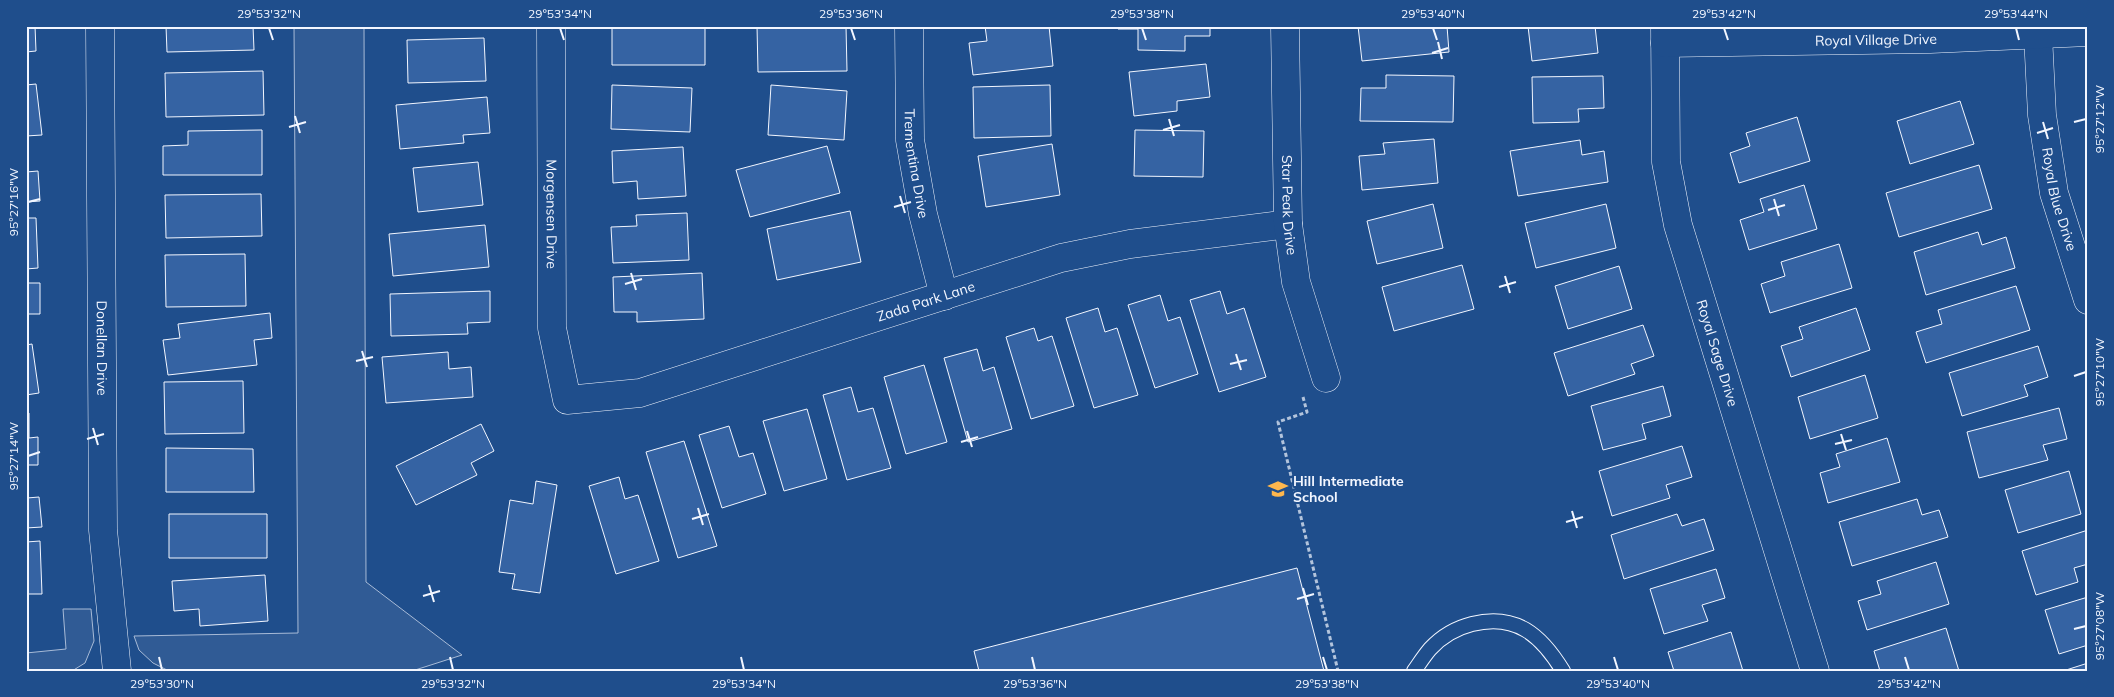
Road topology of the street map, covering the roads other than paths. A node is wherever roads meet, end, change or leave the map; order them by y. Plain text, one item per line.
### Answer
1 (100, 26) edge
2 (551, 26) edge
3 (909, 26) edge
4 (1284, 26) edge
5 (2088, 32) edge
6 (1665, 35) edge
7 (2038, 36) junction
8 (1288, 224) junction
9 (944, 296) junction
10 (2088, 300) edge
11 (1326, 378) road end
12 (567, 400) joint
13 (117, 671) edge
14 (1414, 671) edge
15 (1563, 671) edge
16 (1815, 671) edge

1 - 13 street, Donellan Drive
2 - 12 street, Morgensen Drive
3 - 9 street, Trementina Drive
4 - 8 street, Star Peak Drive
5 - 7 street, Royal Village Drive
6 - 7 street, Royal Village Drive
6 - 16 street, Royal Sage Drive
7 - 10 street, Royal Blue Drive
8 - 9 street, Zada Park Lane
8 - 11 street, Star Peak Drive
9 - 12 street, Zada Park Lane
14 - 15 lane

